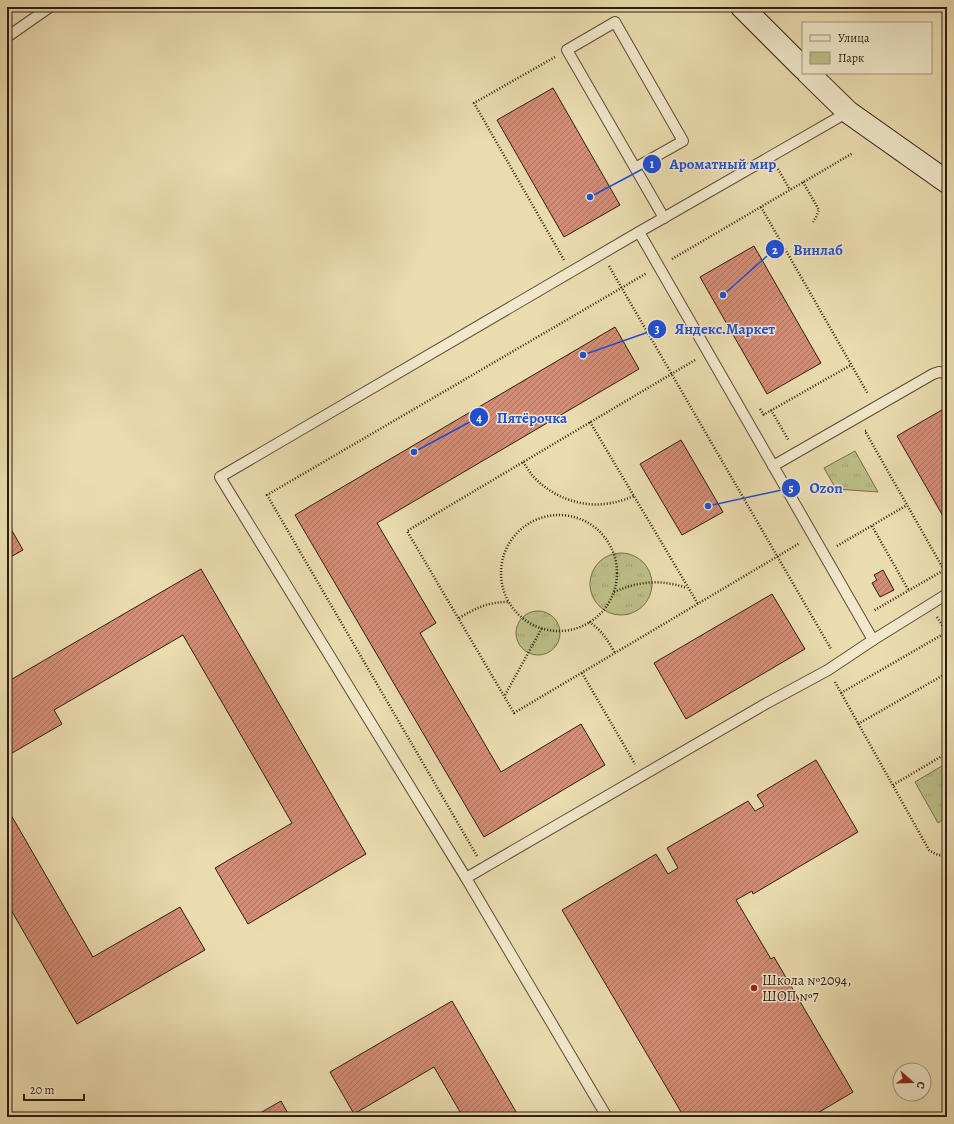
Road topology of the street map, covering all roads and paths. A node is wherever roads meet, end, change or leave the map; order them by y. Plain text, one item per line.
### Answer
1 (50, 7) edge
2 (742, 7) edge
3 (7, 37) edge
4 (567, 50) junction
5 (802, 67) edge
6 (809, 74) edge
7 (848, 112) junction
8 (853, 153) dead end
9 (771, 156) junction
10 (635, 168) junction
11 (803, 182) junction
12 (947, 182) edge
13 (790, 190) junction
14 (664, 218) junction
15 (813, 222) dead end
16 (639, 232) junction
17 (602, 254) junction
18 (659, 266) junction
19 (571, 272) junction
20 (622, 288) junction
21 (708, 352) junction
22 (851, 364) dead end
23 (947, 373) edge
24 (672, 374) junction
25 (590, 422) junction
26 (748, 424) junction
27 (523, 462) junction
28 (773, 466) junction
29 (634, 496) junction
30 (907, 505) dead end
31 (872, 526) junction
32 (813, 536) junction
33 (823, 554) junction
34 (778, 557) junction
35 (919, 585) dead end
36 (688, 588) junction
37 (909, 591) junction
38 (614, 592) junction
39 (947, 594) edge
40 (508, 602) junction
41 (698, 604) junction
42 (459, 618) junction
43 (860, 619) junction
44 (590, 622) junction
45 (542, 628) junction
46 (947, 632) edge
47 (872, 640) junction
48 (615, 653) junction
49 (828, 670) junction
50 (582, 673) junction
51 (947, 673) edge
52 (841, 693) junction
53 (505, 696) junction
54 (858, 724) junction
55 (947, 753) edge
56 (635, 764) dead end
57 (892, 785) junction
58 (947, 854) edge
59 (484, 868) junction
60 (466, 878) junction
61 (607, 1117) edge

1 - 3 lane
2 - 5 street
4 - 10 lane
4 - 10 lane
4 - 19 path
6 - 7 street
7 - 9 lane
7 - 12 street
8 - 11 path
9 - 13 path
9 - 14 lane
10 - 14 lane
11 - 13 path
11 - 15 path
13 - 18 path
14 - 16 lane
16 - 17 lane
16 - 18 lane
17 - 19 lane
17 - 20 path
18 - 20 path
18 - 21 lane
19 - 60 lane
20 - 24 path
20 - 59 path
21 - 24 path
21 - 26 lane
22 - 26 path
23 - 28 lane
24 - 25 path
24 - 34 path
25 - 27 path
25 - 29 path
26 - 28 lane
27 - 29 path
27 - 42 path
28 - 32 lane
29 - 36 path
30 - 31 path
31 - 33 path
31 - 37 path
32 - 33 lane
32 - 34 path
33 - 43 lane
34 - 41 path
34 - 49 path
35 - 37 path
36 - 38 path
36 - 41 path
37 - 43 path
38 - 40 path
38 - 44 path
39 - 47 lane
40 - 42 path
40 - 45 path
41 - 48 path
42 - 53 path
43 - 47 lane
44 - 45 path
44 - 48 path
45 - 53 path
46 - 52 path
47 - 49 lane
48 - 50 path
49 - 52 path
49 - 59 lane
50 - 53 path
50 - 56 path
51 - 54 path
52 - 54 path
54 - 57 path
55 - 57 path
57 - 58 path
59 - 60 lane
60 - 61 lane

